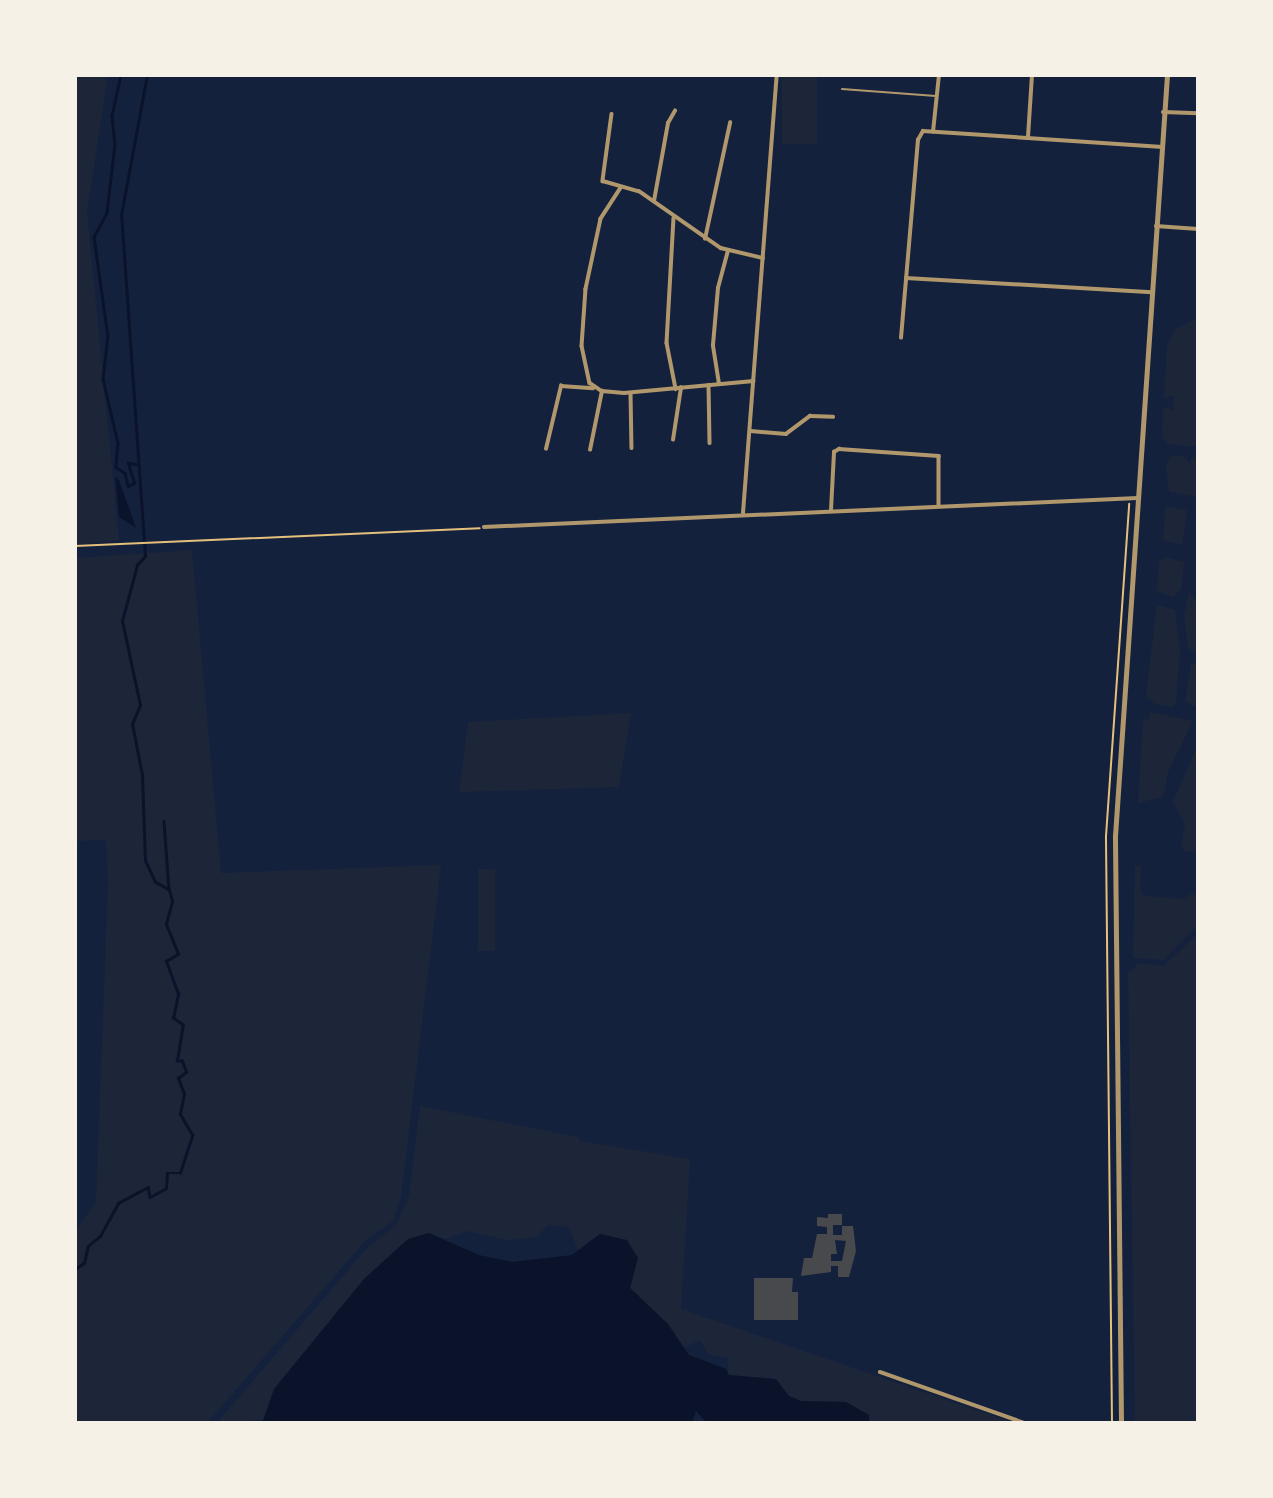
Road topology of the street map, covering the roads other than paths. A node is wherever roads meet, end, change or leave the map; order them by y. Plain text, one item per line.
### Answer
1 (777, 75) edge
2 (939, 75) edge
3 (1032, 75) edge
4 (1167, 75) edge
5 (842, 89) dead end
6 (937, 96) junction
7 (675, 111) dead end
8 (1163, 113) junction
9 (1198, 113) edge
10 (612, 114) dead end
11 (730, 123) dead end
12 (933, 132) junction
13 (1028, 137) junction
14 (1163, 148) junction
15 (621, 188) junction
16 (654, 201) junction
17 (674, 218) junction
18 (1156, 226) junction
19 (1198, 229) edge
20 (705, 239) junction
21 (728, 251) junction
22 (763, 258) junction
23 (906, 278) junction
24 (1152, 292) junction
25 (901, 338) dead end
26 (753, 381) junction
27 (719, 384) junction
28 (709, 385) junction
29 (595, 388) junction
30 (679, 389) junction
31 (602, 391) junction
32 (631, 393) junction
33 (833, 417) dead end
34 (751, 431) junction
35 (673, 440) dead end
36 (710, 443) dead end
37 (632, 448) dead end
38 (546, 449) dead end
39 (590, 450) dead end
40 (1137, 498) junction
41 (939, 505) junction
42 (831, 510) junction
43 (743, 514) junction
44 (484, 527) road end
45 (880, 1372) dead end
46 (1025, 1423) edge
47 (1121, 1423) edge

1 - 22 street
2 - 6 street
3 - 13 street
4 - 8 street
5 - 6 lane
6 - 12 street
7 - 16 street
8 - 9 street
8 - 14 street
10 - 15 street
11 - 20 street
12 - 13 street
12 - 23 street
13 - 14 street
14 - 18 street
15 - 16 street
15 - 29 street
16 - 17 street
17 - 20 street
17 - 30 street
18 - 19 street
18 - 24 street
20 - 21 street
21 - 22 street
21 - 27 street
22 - 26 street
23 - 24 street
23 - 25 street
24 - 40 street
26 - 27 street
26 - 34 street
27 - 28 street
28 - 30 street
28 - 36 street
29 - 31 street
29 - 38 street
30 - 32 street
30 - 35 street
31 - 32 street
31 - 39 street
32 - 37 street
33 - 34 street
34 - 43 street
40 - 41 street
40 - 47 street
41 - 42 street
41 - 42 street
42 - 43 street
43 - 44 street
45 - 46 street

